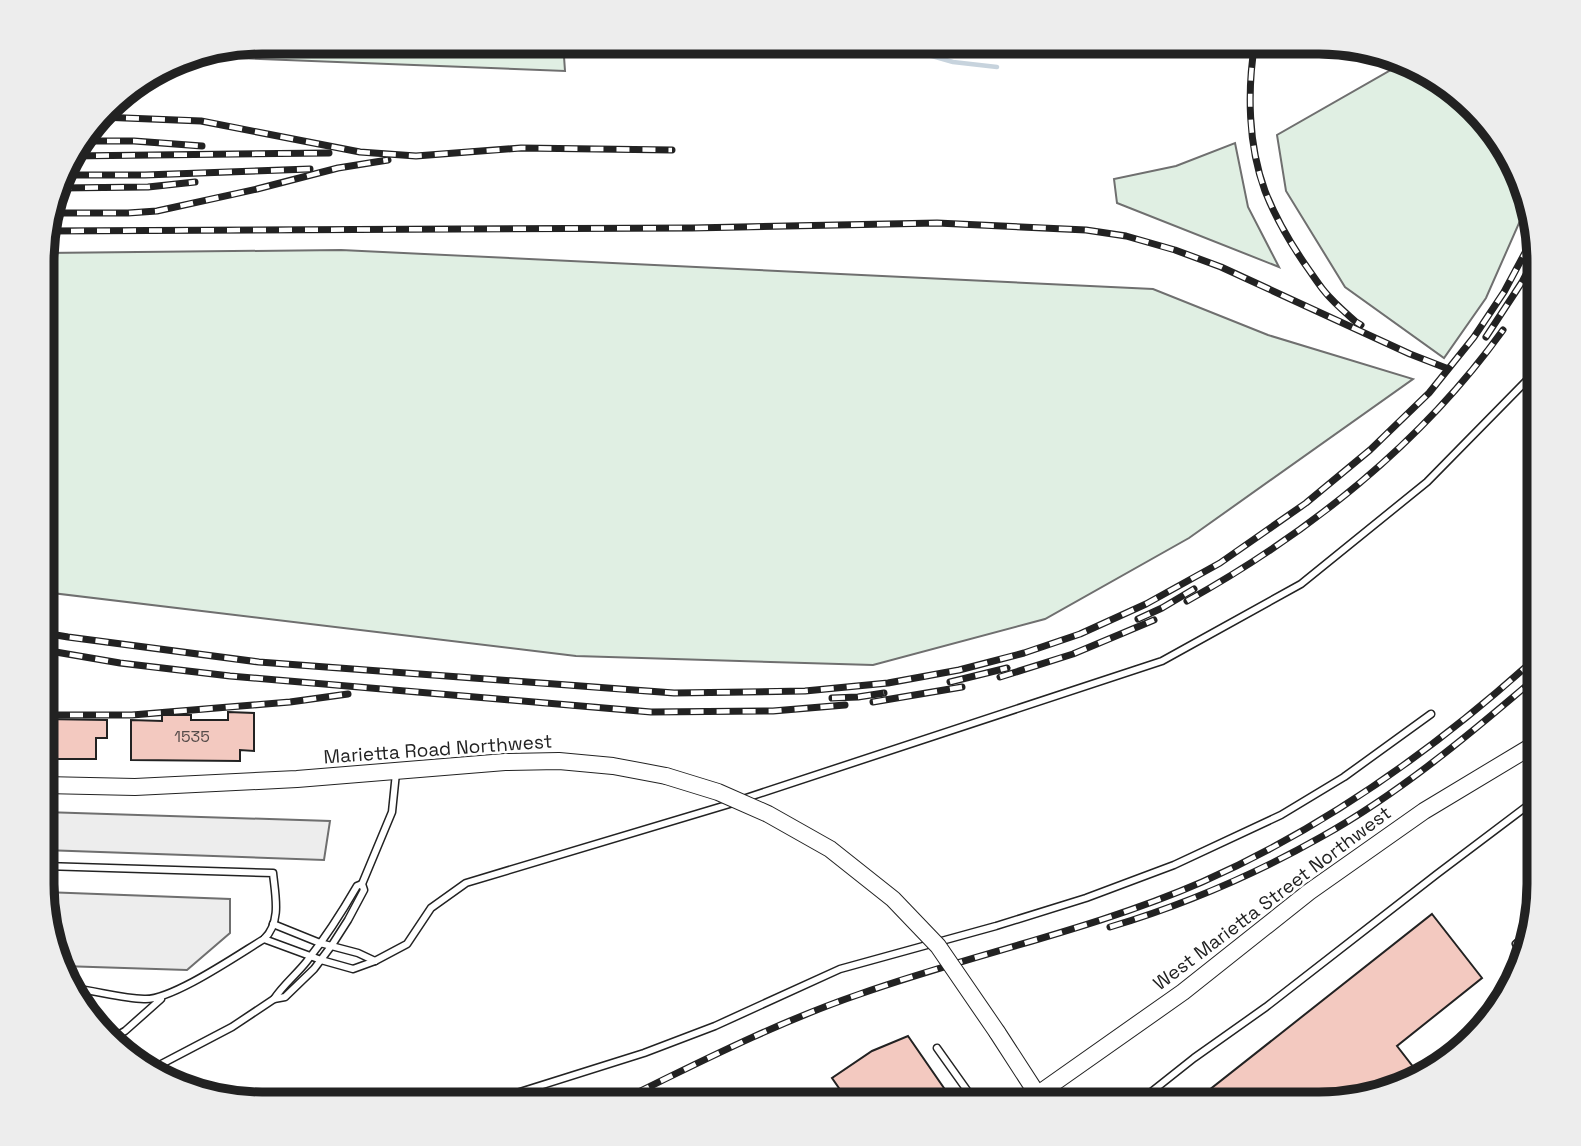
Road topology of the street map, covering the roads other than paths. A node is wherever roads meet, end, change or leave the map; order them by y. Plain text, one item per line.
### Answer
1 (1526, 381) edge
2 (1431, 714) dead end
3 (1526, 751) edge
4 (396, 771) junction
5 (55, 785) edge
6 (1526, 807) edge
7 (55, 866) edge
8 (362, 884) junction
9 (273, 924) junction
10 (264, 939) junction
11 (320, 943) junction
12 (331, 947) junction
13 (311, 956) junction
14 (321, 960) junction
15 (375, 961) junction
16 (83, 990) edge
17 (162, 997) junction
18 (274, 999) junction
19 (119, 1034) edge
20 (937, 1048) dead end
21 (160, 1065) edge
22 (522, 1091) edge
23 (968, 1092) edge
24 (1030, 1092) edge
25 (1048, 1092) edge
26 (1151, 1092) edge

1 - 15 lane
2 - 22 lane
3 - 25 street, West Marietta Street Northwest
4 - 5 street, Marietta Road Northwest
4 - 8 lane
4 - 24 street, Marietta Road Northwest, bridge
6 - 26 lane
7 - 9 lane
8 - 11 lane
8 - 12 lane
9 - 10 lane
9 - 11 lane
10 - 13 lane
10 - 17 lane
11 - 12 lane
11 - 13 lane
12 - 14 lane
12 - 15 lane
13 - 14 lane
13 - 18 lane
14 - 15 lane
14 - 18 lane
16 - 17 lane
17 - 19 lane
18 - 21 lane
20 - 23 lane

